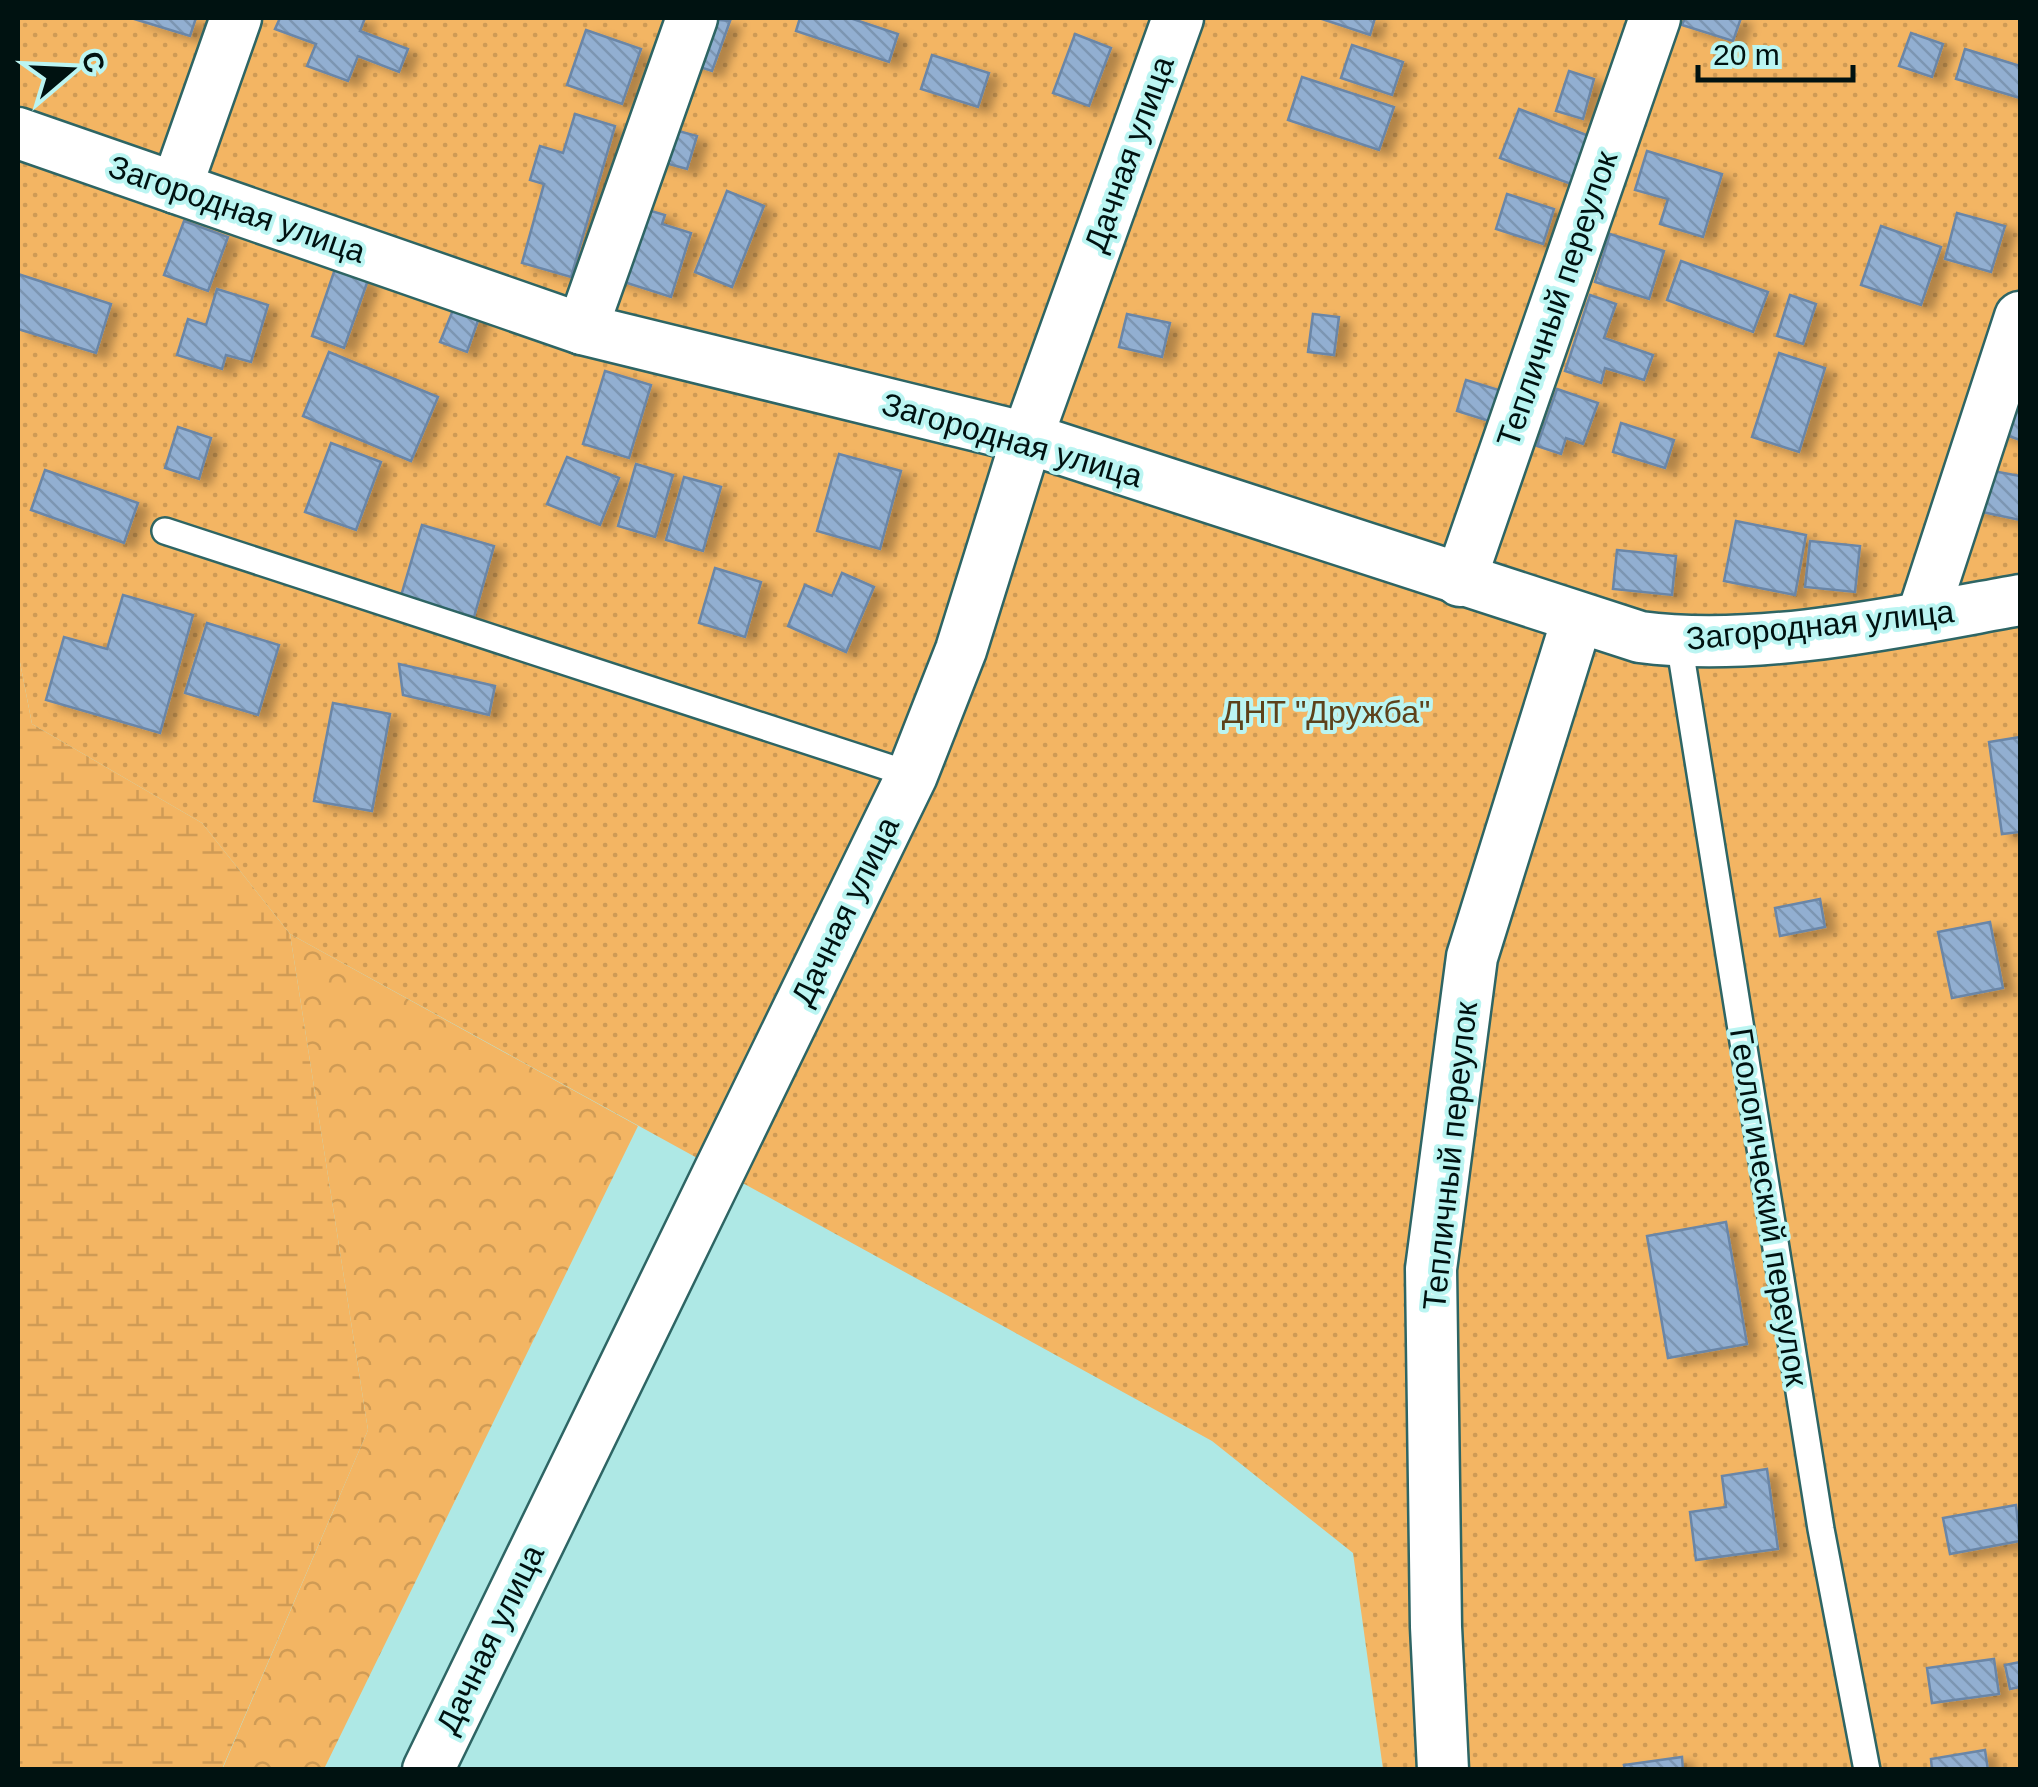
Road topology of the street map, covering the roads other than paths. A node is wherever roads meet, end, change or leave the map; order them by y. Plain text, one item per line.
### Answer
1 (236, 18) edge
2 (692, 18) edge
3 (1178, 18) edge
4 (1654, 18) edge
5 (18, 133) edge
6 (176, 188) junction
7 (2020, 317) edge
8 (582, 328) junction
9 (1027, 438) junction
10 (165, 532) dead end
11 (1460, 581) junction
12 (2020, 600) edge
13 (1922, 617) junction
14 (1578, 620) junction
15 (1679, 642) junction
16 (912, 776) junction
17 (428, 1770) edge
18 (1443, 1770) edge
19 (1866, 1770) edge

1 - 6 street
2 - 8 street
3 - 9 street, Дачная улица
4 - 11 street, Тепличный переулок
5 - 6 street, Загородная улица
6 - 8 street, Загородная улица
7 - 13 street
8 - 9 street, Загородная улица
9 - 11 street, Загородная улица
9 - 16 street, Дачная улица
10 - 16 lane
11 - 14 street, Загородная улица
12 - 13 street, Загородная улица
13 - 15 street, Загородная улица
14 - 15 street, Загородная улица
14 - 18 street, Тепличный переулок
15 - 19 lane, Геологический переулок
16 - 17 street, Дачная улица

